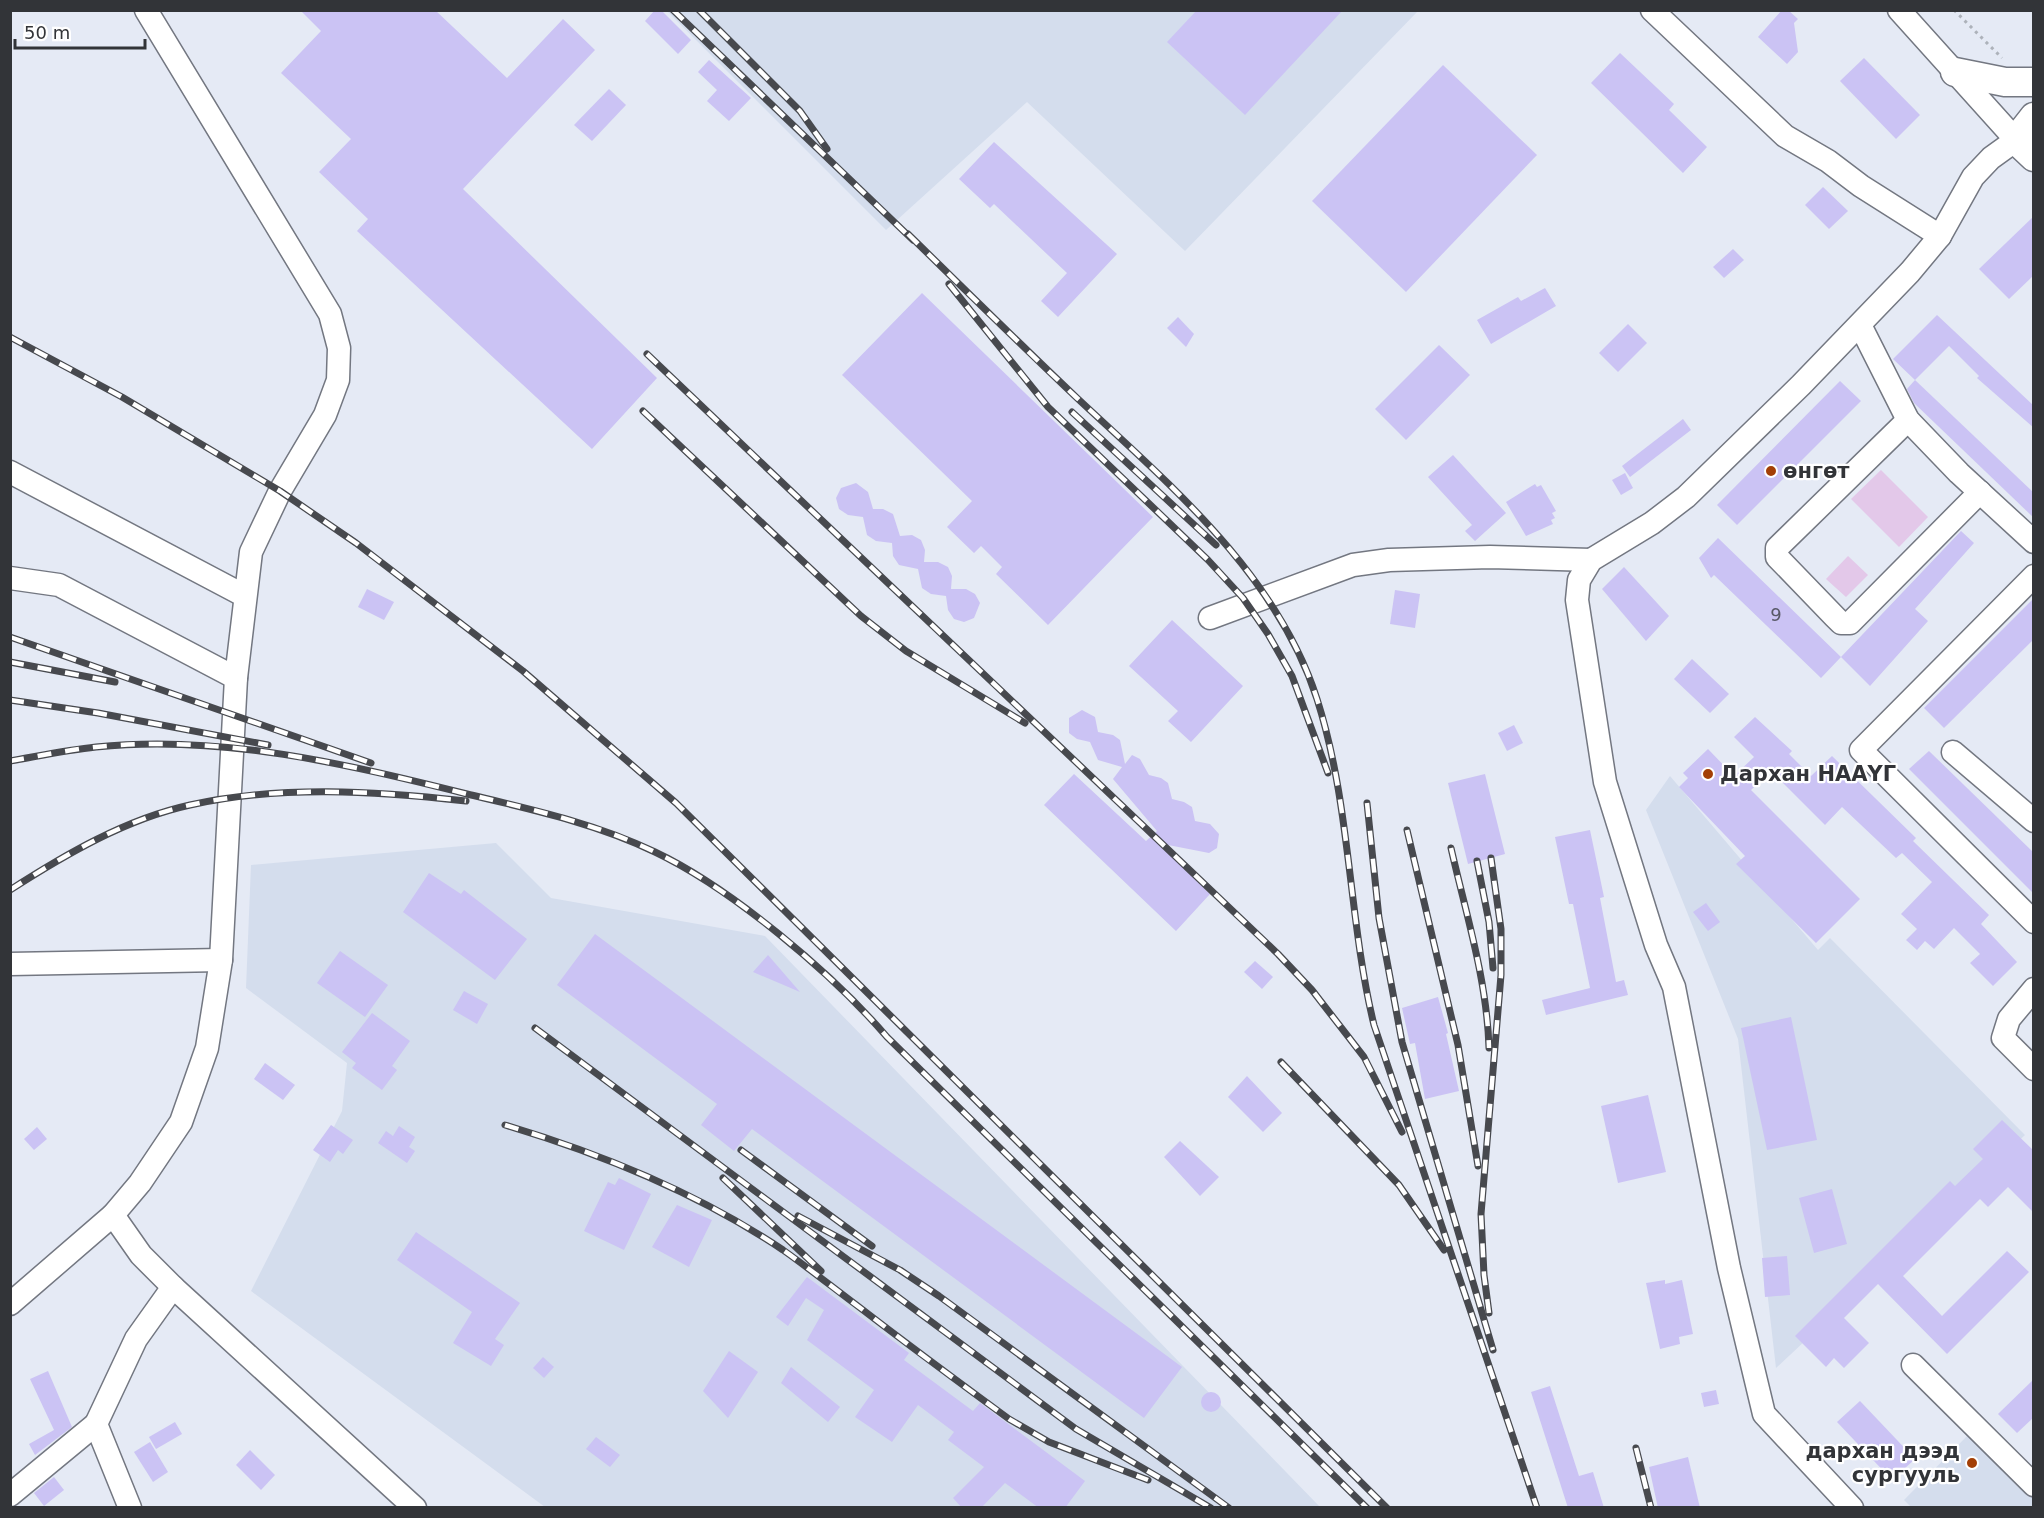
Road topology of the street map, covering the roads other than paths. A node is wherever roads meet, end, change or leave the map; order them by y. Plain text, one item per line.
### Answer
1 (147, 10) edge
2 (1652, 10) edge
3 (1899, 10) edge
4 (1955, 72) junction
5 (2034, 82) edge
6 (2034, 117) edge
7 (2028, 143) edge
8 (1940, 236) junction
9 (1860, 325) junction
10 (1908, 420) junction
11 (10, 472) edge
12 (1980, 492) junction
13 (2034, 542) edge
14 (1591, 560) junction
15 (2034, 576) edge
16 (10, 578) edge
17 (245, 596) junction
18 (1210, 618) dead end
19 (236, 678) junction
20 (1953, 752) dead end
21 (2034, 821) edge
22 (2034, 922) edge
23 (221, 960) junction
24 (10, 964) edge
25 (2034, 989) edge
26 (2034, 1070) edge
27 (113, 1215) junction
28 (173, 1287) junction
29 (10, 1304) edge
30 (1913, 1365) dead end
31 (96, 1424) junction
32 (2034, 1485) edge
33 (10, 1495) edge
34 (130, 1508) edge
35 (415, 1508) edge
36 (1851, 1508) edge

1 - 17 street
2 - 8 street
3 - 4 street
4 - 5 main road
4 - 7 street
6 - 7 main road
7 - 8 street
8 - 9 street
9 - 10 street
9 - 14 street
10 - 12 street
10 - 12 street
11 - 17 street
12 - 13 street
14 - 18 street
14 - 36 street
15 - 22 street
16 - 19 street
17 - 19 street
19 - 23 street
20 - 21 street
23 - 24 street
23 - 27 street
25 - 26 street
27 - 28 street
27 - 29 street
28 - 31 street
28 - 35 street
30 - 32 street
31 - 33 street
31 - 34 street

